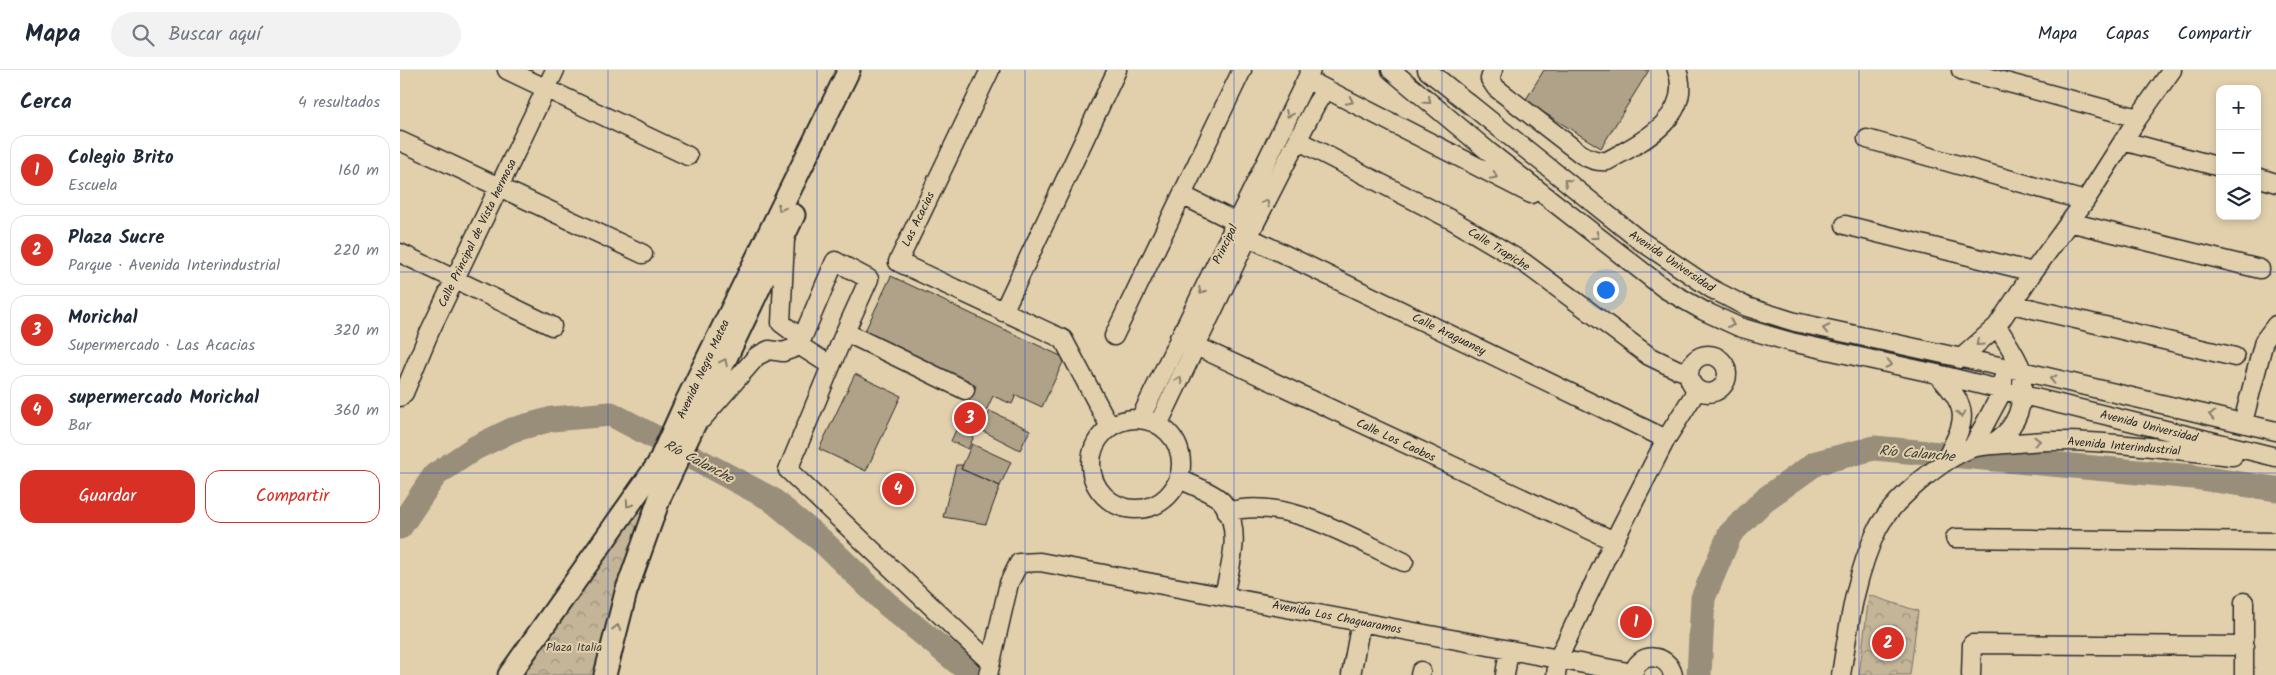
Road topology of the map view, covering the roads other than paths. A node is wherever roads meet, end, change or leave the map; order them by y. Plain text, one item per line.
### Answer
1 (507, 70) edge
2 (555, 70) edge
3 (849, 70) edge
4 (864, 70) edge
5 (990, 70) edge
6 (1117, 70) edge
7 (1242, 70) edge
8 (1391, 70) edge
9 (1427, 70) edge
10 (1493, 70) edge
11 (1677, 70) edge
12 (1962, 70) edge
13 (2172, 70) edge
14 (1308, 75) edge
15 (547, 88) junction
16 (1326, 89) junction
17 (2138, 118) junction
18 (1868, 139) dead end
19 (400, 141) edge
20 (1299, 141) junction
21 (2123, 141) junction
22 (688, 156) dead end
23 (2216, 166) edge
24 (2261, 179) edge
25 (2276, 182) edge
26 (499, 186) junction
27 (1182, 195) junction
28 (2085, 201) junction
29 (1567, 213) junction
30 (2069, 222) junction
31 (1845, 225) dead end
32 (1239, 229) junction
33 (785, 235) junction
34 (400, 252) edge
35 (643, 254) dead end
36 (2260, 269) dead end
37 (2033, 272) junction
38 (454, 280) junction
39 (2012, 304) junction
40 (1003, 312) junction
41 (2276, 325) edge
42 (552, 326) dead end
43 (1997, 326) junction
44 (845, 332) junction
45 (1114, 336) dead end
46 (1187, 342) junction
47 (800, 344) junction
48 (2235, 357) dead end
49 (1960, 359) junction
50 (830, 365) junction
51 (406, 368) edge
52 (2004, 368) junction
53 (2022, 371) junction
54 (1689, 373) junction
55 (1937, 374) junction
56 (965, 390) dead end
57 (1698, 390) junction
58 (2003, 390) junction
59 (2023, 395) junction
60 (400, 397) edge
61 (1140, 419) junction
62 (2242, 422) junction
63 (1158, 425) junction
64 (1110, 427) junction
65 (2274, 429) edge
66 (684, 433) junction
67 (1666, 439) junction
68 (1980, 447) junction
69 (2276, 459) edge
70 (1944, 463) junction
71 (665, 468) junction
72 (1179, 479) junction
73 (1227, 512) junction
74 (1955, 538) dead end
75 (1614, 541) junction
76 (2276, 542) edge
77 (1404, 562) dead end
78 (1224, 595) junction
79 (2244, 602) dead end
80 (1361, 622) junction
81 (541, 629) junction
82 (2245, 646) junction
83 (1510, 650) junction
84 (1557, 667) edge
85 (989, 670) edge
86 (1634, 674) edge
87 (500, 675) edge
88 (509, 675) edge
89 (605, 675) edge
90 (1351, 675) edge
91 (1505, 675) edge
92 (1673, 675) edge
93 (1842, 675) edge
94 (1971, 675) edge
95 (2244, 675) edge

1 - 15 street
2 - 15 street, Calle Principal de Vista hermosa
3 -> 66 main road, Avenida Negra Matea
4 - 33 main road, Avenida Negra Matea
5 - 40 street, Las Acacias
6 - 40 street
7 - 27 street
8 -> 29 street, Avenida Universidad
49 -> 9 street, Avenida Universidad
10 - 11 street
12 - 17 street
13 - 17 street
14 - 16 street, Avenida Universidad
14 -> 32 street, Principal
15 - 22 street
15 - 26 street, Calle Principal de Vista hermosa
16 - 20 street, Principal
16 -> 29 street, Avenida Universidad
17 - 21 street
18 - 28 street
19 - 26 street
32 -> 20 street, Principal
20 - 54 street, Calle Trapiche
21 - 23 street
21 - 28 street
24 - 25 street
26 - 35 street
26 - 38 street, Calle Principal de Vista hermosa
27 - 32 street, Calle Araguaney
27 - 45 street
28 - 30 street
29 -> 55 street, Avenida Universidad
30 - 36 street
30 - 37 street
31 - 37 street
32 - 46 street, Principal
32 - 67 street, Calle Araguaney
33 - 47 street
66 -> 33 main road, Avenida Negra Matea
34 - 38 street
37 - 39 street
38 - 42 street
38 - 51 street, Calle Principal de Vista hermosa
39 - 43 street
39 - 48 street
40 - 64 street, Las Acacias
41 - 62 street
43 -> 49 street
43 - 53 street
44 - 47 street
44 - 50 street
44 - 56 street
46 - 61 street, Principal
63 -> 46 street, Principal
46 - 75 street, Calle Los Caobos
47 - 50 street
47 - 66 street
49 - 52 street, Avenida Universidad
50 - 85 street
51 - 60 street, Calle Principal de Vista hermosa
52 - 53 street, Avenida Universidad
52 - 58 street
53 - 59 street
62 -> 53 street, Avenida Universidad
54 - 57 street
54 - 57 street
55 - 58 street, Avenida Universidad
55 -> 70 street, Avenida Interindustrial
57 - 67 street
58 - 59 street, Avenida Universidad
58 - 68 street
59 - 68 street
59 - 69 street, Avenida Universidad
61 - 63 street
61 - 64 street
62 - 65 street, Avenida Universidad
63 - 72 street
64 - 72 street
66 - 71 main road, Avenida Negra Matea
67 - 75 street
68 -> 69 street, Avenida Interindustrial
68 - 70 street, Avenida Interindustrial
70 - 93 street, Avenida Interindustrial
71 -> 81 main road, Avenida Negra Matea
89 -> 71 main road, Avenida Negra Matea
72 - 73 street
73 - 77 street
73 - 78 street
74 - 76 street
75 - 84 street
78 - 80 street, Avenida Los Chaguaramos
78 - 85 street, Avenida Los Chaguaramos
79 - 82 street
80 - 83 street, Avenida Los Chaguaramos
80 - 90 street
81 - 87 main road
81 - 88 main road, Avenida Negra Matea
82 - 94 street
82 - 95 street
83 - 84 street, Avenida Los Chaguaramos
83 - 91 street
84 - 86 street, Avenida Los Chaguaramos
86 - 92 street

